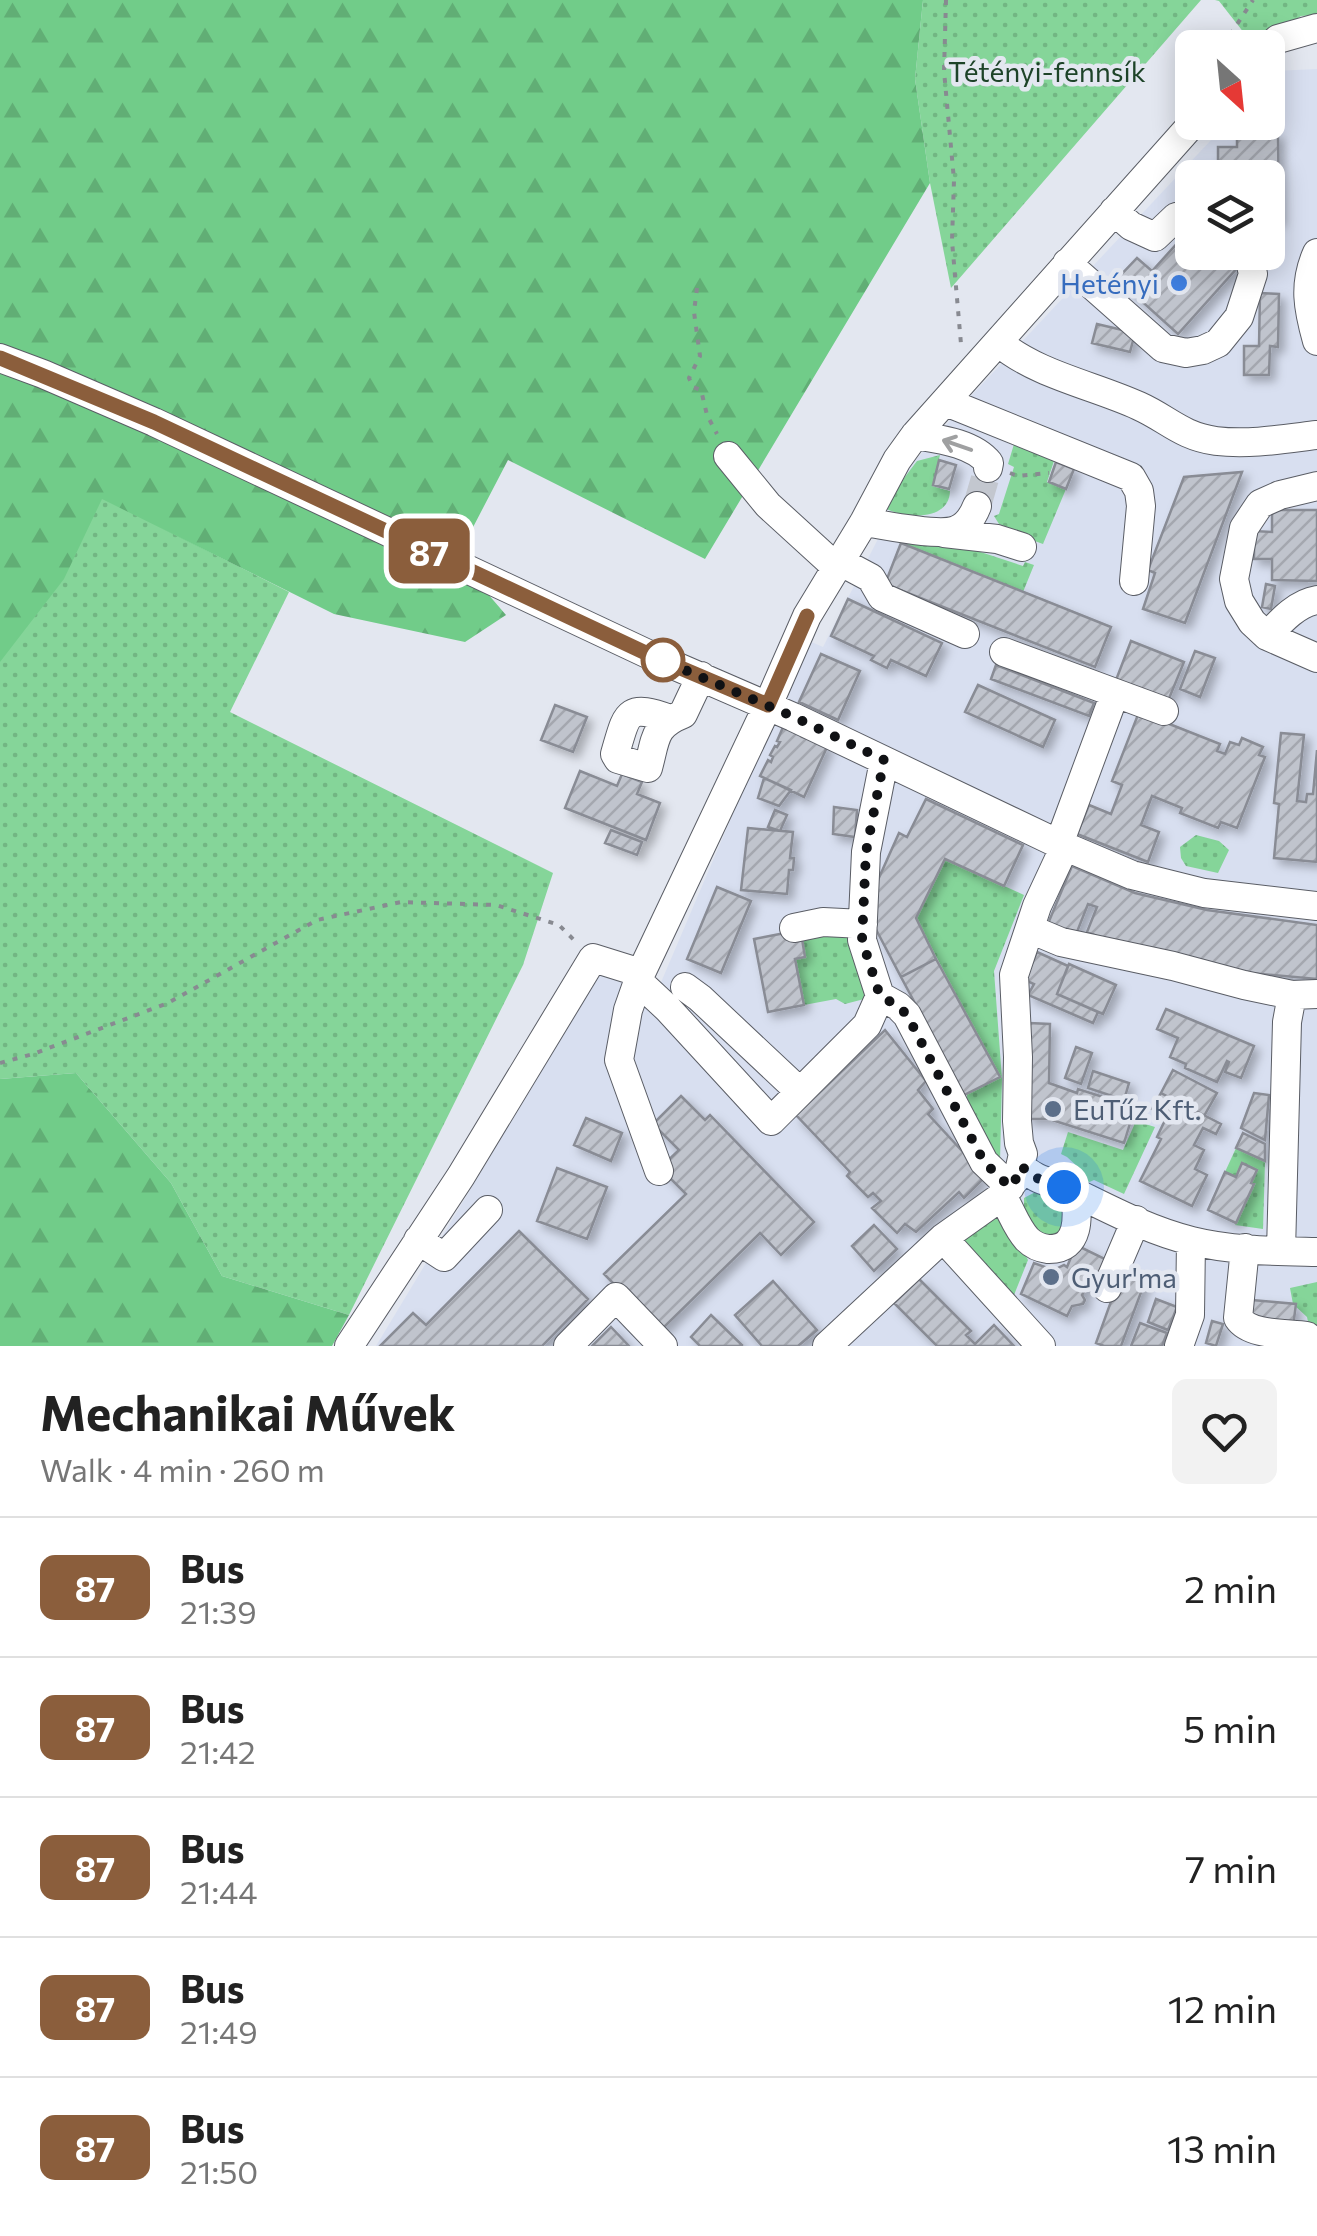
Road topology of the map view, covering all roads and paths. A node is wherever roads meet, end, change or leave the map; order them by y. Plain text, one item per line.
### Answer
1 (946, 0) edge
2 (1253, 0) edge
3 (1317, 28) edge
4 (1233, 30) edge
5 (1285, 37) edge
6 (1178, 140) edge
7 (1114, 211) junction
8 (1175, 218) edge
9 (1317, 253) edge
10 (1067, 263) junction
11 (1252, 270) edge
12 (697, 288) dead end
13 (1317, 341) edge
14 (998, 342) junction
15 (0, 358) edge
16 (969, 376) junction
17 (946, 402) junction
18 (1317, 435) edge
19 (915, 436) junction
20 (728, 456) joint
21 (988, 467) joint
22 (1049, 473) dead end
23 (1317, 486) edge
24 (977, 506) tunnel mouth
25 (864, 522) junction
26 (942, 533) junction
27 (1022, 547) dead end
28 (839, 565) junction
29 (1134, 581) dead end
30 (1317, 600) edge
31 (965, 634) dead end
32 (1268, 636) junction
33 (1004, 652) dead end
34 (1317, 658) edge
35 (701, 676) junction
36 (1115, 694) junction
37 (768, 705) junction
38 (1164, 712) dead end
39 (670, 719) dead end
40 (884, 760) junction
41 (1062, 845) junction
42 (1317, 906) edge
43 (863, 924) junction
44 (794, 928) dead end
45 (1030, 929) junction
46 (592, 958) junction
47 (640, 977) junction
48 (685, 987) dead end
49 (1305, 995) edge
50 (880, 996) junction
51 (0, 1063) edge
52 (799, 1092) junction
53 (659, 1171) dead end
54 (1011, 1183) junction
55 (1075, 1193) junction
56 (488, 1210) dead end
57 (1136, 1220) junction
58 (943, 1238) junction
59 (418, 1240) junction
60 (1191, 1241) junction
61 (1244, 1248) junction
62 (1281, 1251) junction
63 (1317, 1252) edge
64 (1107, 1288) dead end
65 (1307, 1336) dead end
66 (842, 1341) edge
67 (349, 1346) edge
68 (568, 1346) edge
69 (663, 1346) edge
70 (1042, 1346) edge
71 (1179, 1346) edge

1 - 16 path
2 - 4 path
3 - 5 street
6 - 7 street
7 - 8 street
7 - 10 street
9 - 13 street
10 - 11 street
10 - 14 street
12 - 20 path
14 - 16 street
14 - 18 street
15 - 35 street
16 - 17 street
17 - 19 street
17 - 29 street
21 -> 19 street
19 - 25 street
20 - 28 street
21 - 22 path
23 - 32 street
24 - 26 street
25 - 26 street
25 - 28 street
26 - 27 street
28 - 31 street
28 - 37 street
30 - 32 street
32 - 34 street
33 - 36 street
35 - 37 street
35 - 39 street
36 - 38 street
36 - 41 street
37 - 40 street
37 - 47 street
40 - 41 street
40 - 43 street
41 - 42 street
41 - 45 street
43 - 44 street
43 - 50 street
45 - 49 street
45 - 54 street
46 - 47 street
46 - 51 path
46 - 59 street
47 - 52 street
47 - 53 street
48 - 52 street
49 - 62 street
50 - 52 street
50 - 54 street
54 - 55 street
54 - 55 street
54 - 58 street
55 - 57 street
56 - 59 street
57 - 60 street
57 - 64 street
58 - 66 street
58 - 70 street
59 - 67 street
60 - 61 street
60 - 71 street
61 - 62 street
61 - 65 street
62 - 63 street
68 - 69 street

